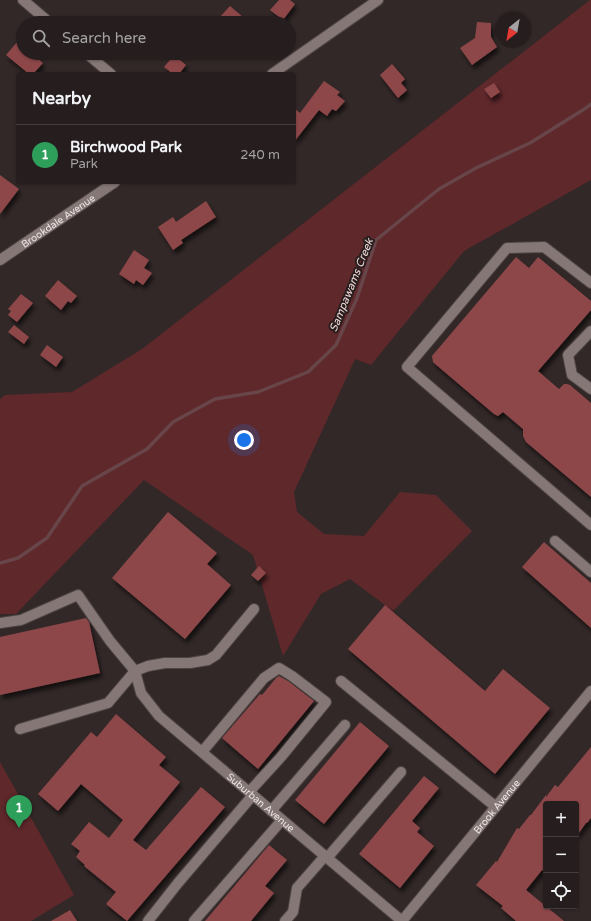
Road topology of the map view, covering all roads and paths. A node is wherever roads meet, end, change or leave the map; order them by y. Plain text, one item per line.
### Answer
1 (23, 0) edge
2 (378, 0) edge
3 (42, 16) edge
4 (296, 57) edge
5 (94, 60) edge
6 (292, 60) edge
7 (109, 72) edge
8 (275, 72) edge
9 (112, 184) edge
10 (0, 260) edge
11 (591, 283) edge
12 (591, 331) edge
13 (591, 389) edge
14 (591, 525) edge
15 (555, 541) dead end
16 (591, 572) edge
17 (254, 609) dead end
18 (0, 623) edge
19 (135, 671) junction
20 (341, 682) dead end
21 (591, 691) edge
22 (345, 724) dead end
23 (20, 729) dead end
24 (202, 752) junction
25 (401, 772) dead end
26 (251, 794) junction
27 (496, 807) junction
28 (271, 811) junction
29 (282, 820) junction
30 (326, 857) junction
31 (148, 921) edge
32 (194, 921) edge
33 (285, 921) edge
34 (402, 921) edge

1 - 3 street
2 - 4 street
5 - 7 street
6 - 8 street
9 - 10 street, Brookdale Avenue
11 - 14 street
12 - 13 street
15 - 16 street
17 - 19 street
18 - 19 street
19 - 23 street
19 - 24 street, Suburban Avenue
20 - 27 street
21 - 27 street, Brook Avenue
22 - 28 street
24 - 26 street, Suburban Avenue
24 - 26 street
25 - 30 street
26 - 28 street, Suburban Avenue
26 - 31 street
27 - 34 street, Brook Avenue
28 - 29 street, Suburban Avenue
29 - 30 street, Suburban Avenue
29 - 32 street
30 - 33 street
30 - 34 street, Suburban Avenue

